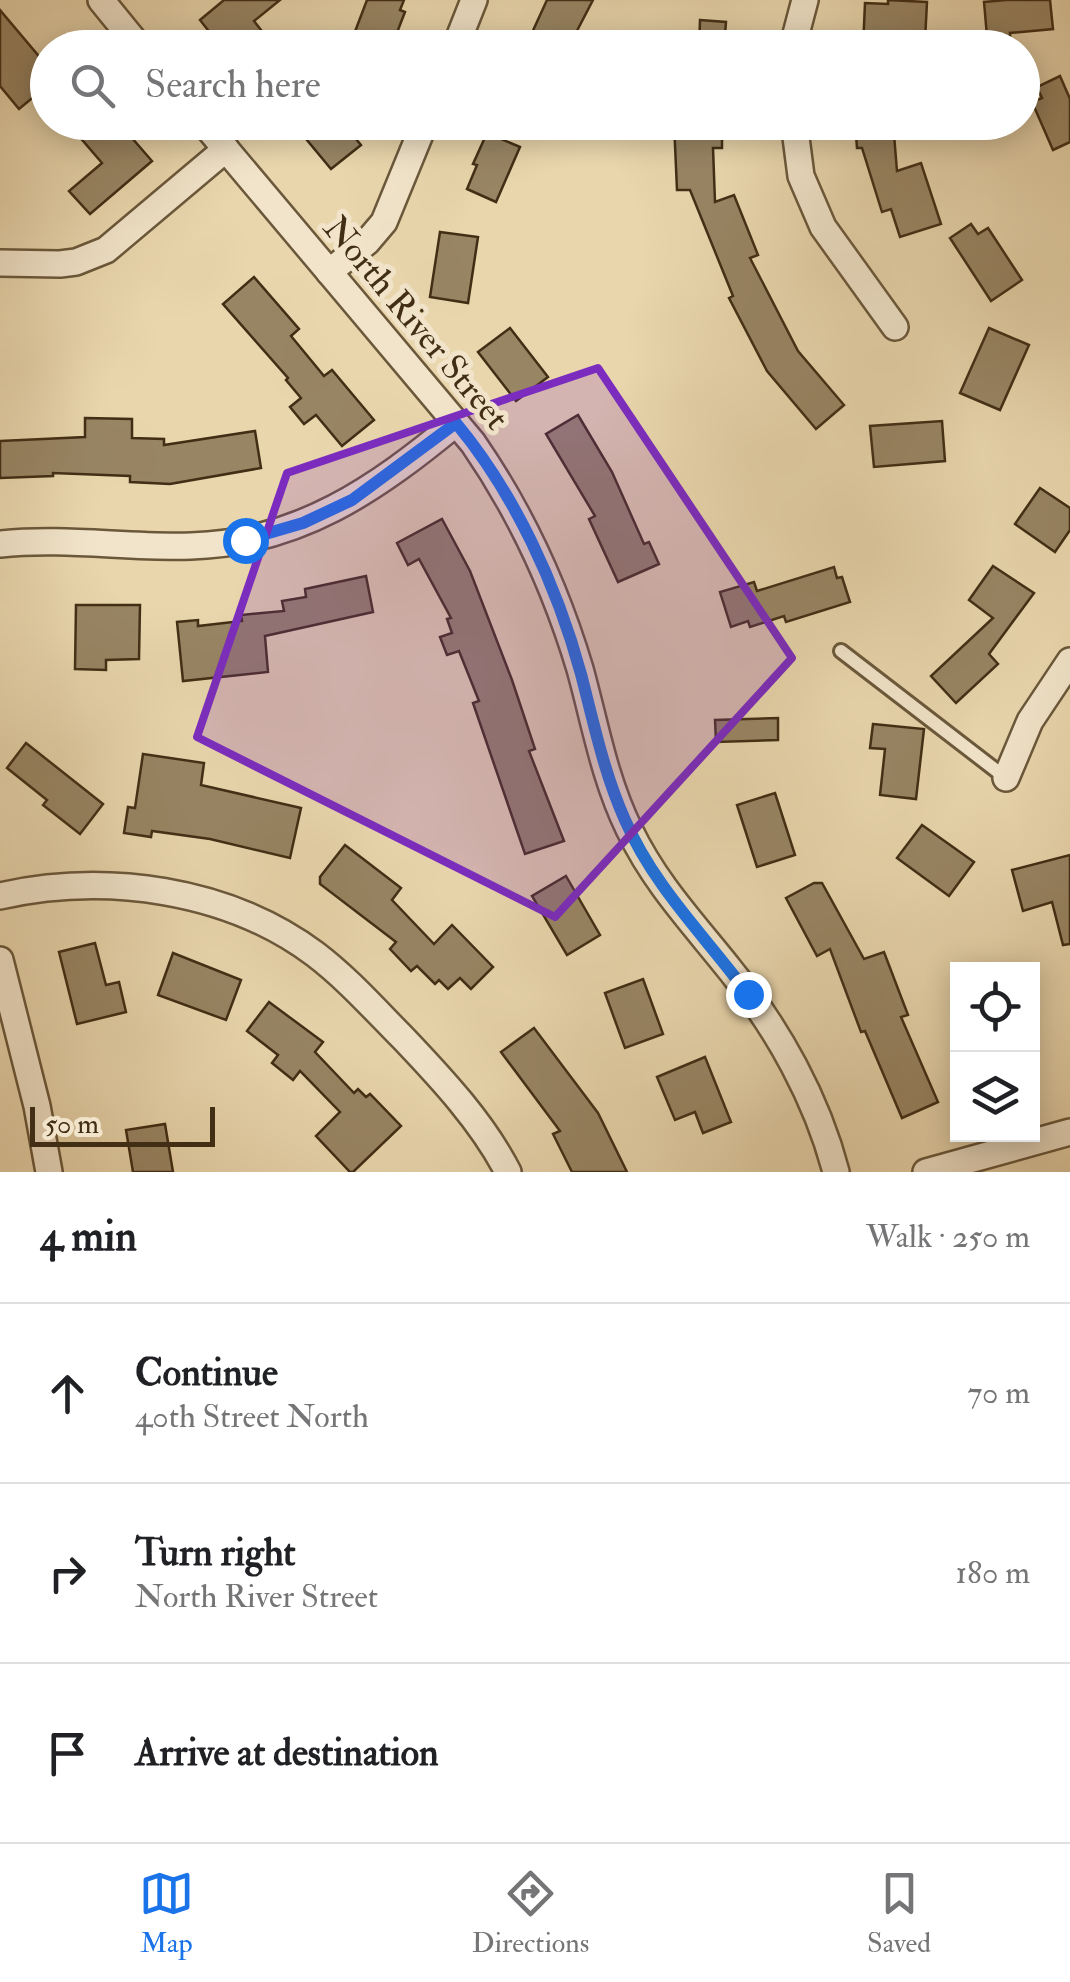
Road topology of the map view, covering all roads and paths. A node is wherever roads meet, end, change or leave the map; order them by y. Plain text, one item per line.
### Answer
1 (100, 0) edge
2 (474, 0) edge
3 (805, 0) edge
4 (125, 30) edge
5 (462, 30) edge
6 (797, 30) edge
7 (218, 140) edge
8 (418, 140) edge
9 (796, 140) edge
10 (226, 149) junction
11 (0, 264) edge
12 (329, 272) junction
13 (895, 328) dead end
14 (456, 423) junction
15 (0, 544) edge
16 (841, 651) dead end
17 (1070, 661) edge
18 (1006, 778) joint
19 (0, 896) edge
20 (0, 960) edge
21 (1070, 1132) edge
22 (49, 1172) edge
23 (508, 1172) edge
24 (836, 1172) edge
25 (926, 1172) edge

1 - 4 street
2 - 5 street
3 - 6 street
7 - 10 street, North River Street
8 - 12 street
9 - 13 street
10 - 11 street
10 - 12 street, North River Street
12 - 14 street, North River Street
14 - 15 street
14 - 24 street, North River Street
16 - 18 lane
17 - 18 street
19 - 23 street
20 - 22 street
21 - 25 street

